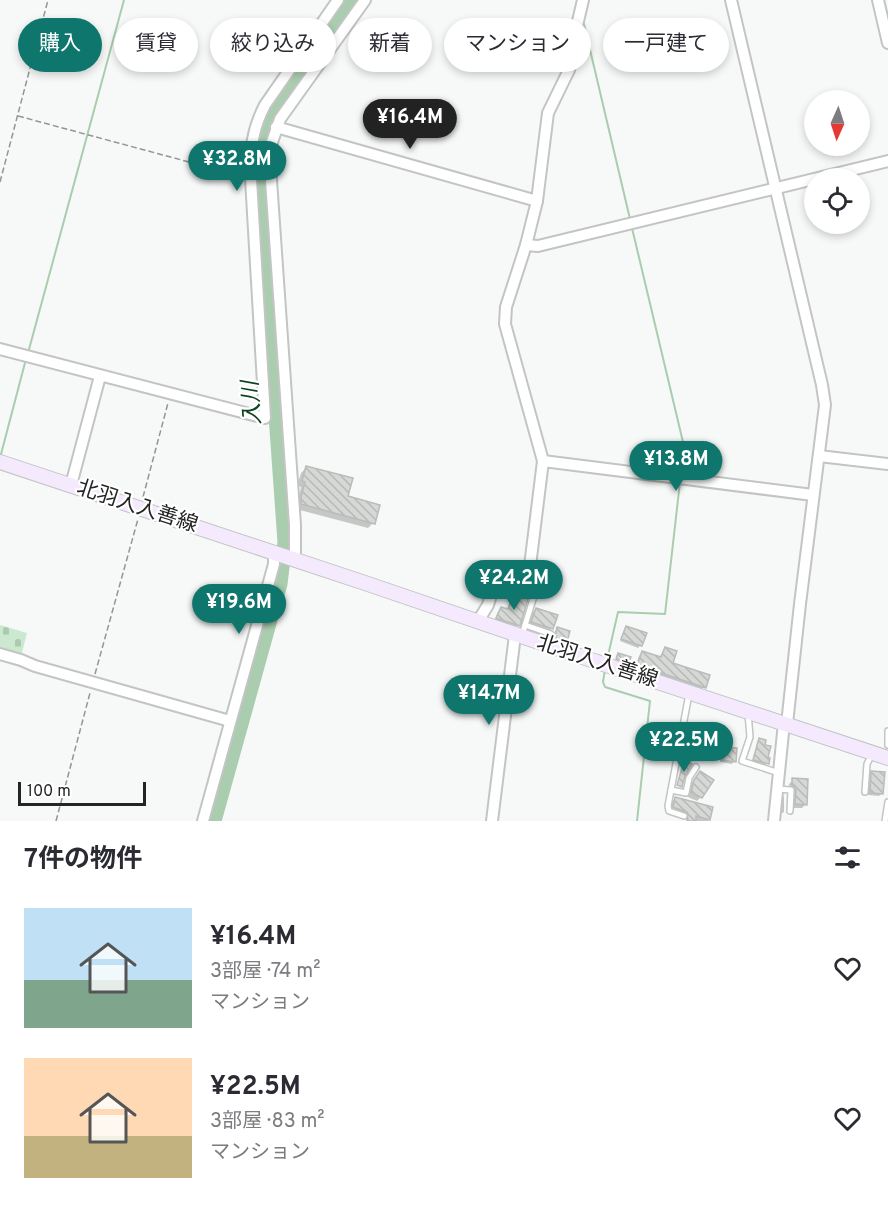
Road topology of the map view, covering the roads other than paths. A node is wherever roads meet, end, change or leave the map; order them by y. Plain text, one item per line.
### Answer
1 (338, 0) edge
2 (365, 0) edge
3 (583, 0) edge
4 (731, 0) edge
5 (878, 0) edge
6 (888, 43) edge
7 (276, 127) junction
8 (888, 161) edge
9 (774, 188) junction
10 (537, 201) junction
11 (526, 245) junction
12 (0, 349) edge
13 (100, 376) junction
14 (819, 456) junction
15 (543, 461) junction
16 (0, 462) edge
17 (888, 464) edge
18 (71, 485) junction
19 (813, 495) junction
20 (276, 554) junction
21 (293, 560) junction
22 (534, 596) dead end
23 (478, 621) junction
24 (520, 632) junction
25 (0, 654) edge
26 (690, 693) junction
27 (748, 711) junction
28 (230, 721) junction
29 (785, 723) junction
30 (888, 731) edge
31 (888, 745) edge
32 (872, 752) junction
33 (888, 758) edge
34 (696, 767) dead end
35 (778, 773) junction
36 (777, 789) junction
37 (671, 790) junction
38 (865, 792) dead end
39 (888, 802) edge
40 (790, 811) dead end
41 (684, 816) dead end
42 (203, 821) edge
43 (492, 821) edge
44 (774, 821) edge
45 (885, 821) edge

1 - 13 street
2 - 7 street
3 - 10 street
4 - 9 street
5 - 6 street
7 - 10 street
7 - 21 street
8 - 9 street
9 - 11 street
9 - 14 street
10 - 11 street
11 - 15 street
12 - 13 street
13 - 18 street
14 - 17 street
14 - 19 street
15 - 19 street
15 - 23 street
16 - 18 main road, 北羽入入善線
18 - 20 main road, 北羽入入善線
19 - 29 street
20 - 21 main road, 北羽入入善線
20 - 28 street
21 - 23 main road, 北羽入入善線
22 - 24 lane
23 - 24 main road, 北羽入入善線
24 - 26 main road, 北羽入入善線
24 - 43 street
25 - 28 street
26 - 27 main road, 北羽入入善線
26 - 37 lane
27 - 29 main road, 北羽入入善線
27 - 35 lane
28 - 42 street
29 - 32 main road, 北羽入入善線
29 - 35 street
30 - 31 lane
32 - 33 main road, 北羽入入善線
32 - 38 lane
34 - 37 lane
35 - 36 street
36 - 40 lane
36 - 44 street
37 - 41 lane
39 - 45 lane

